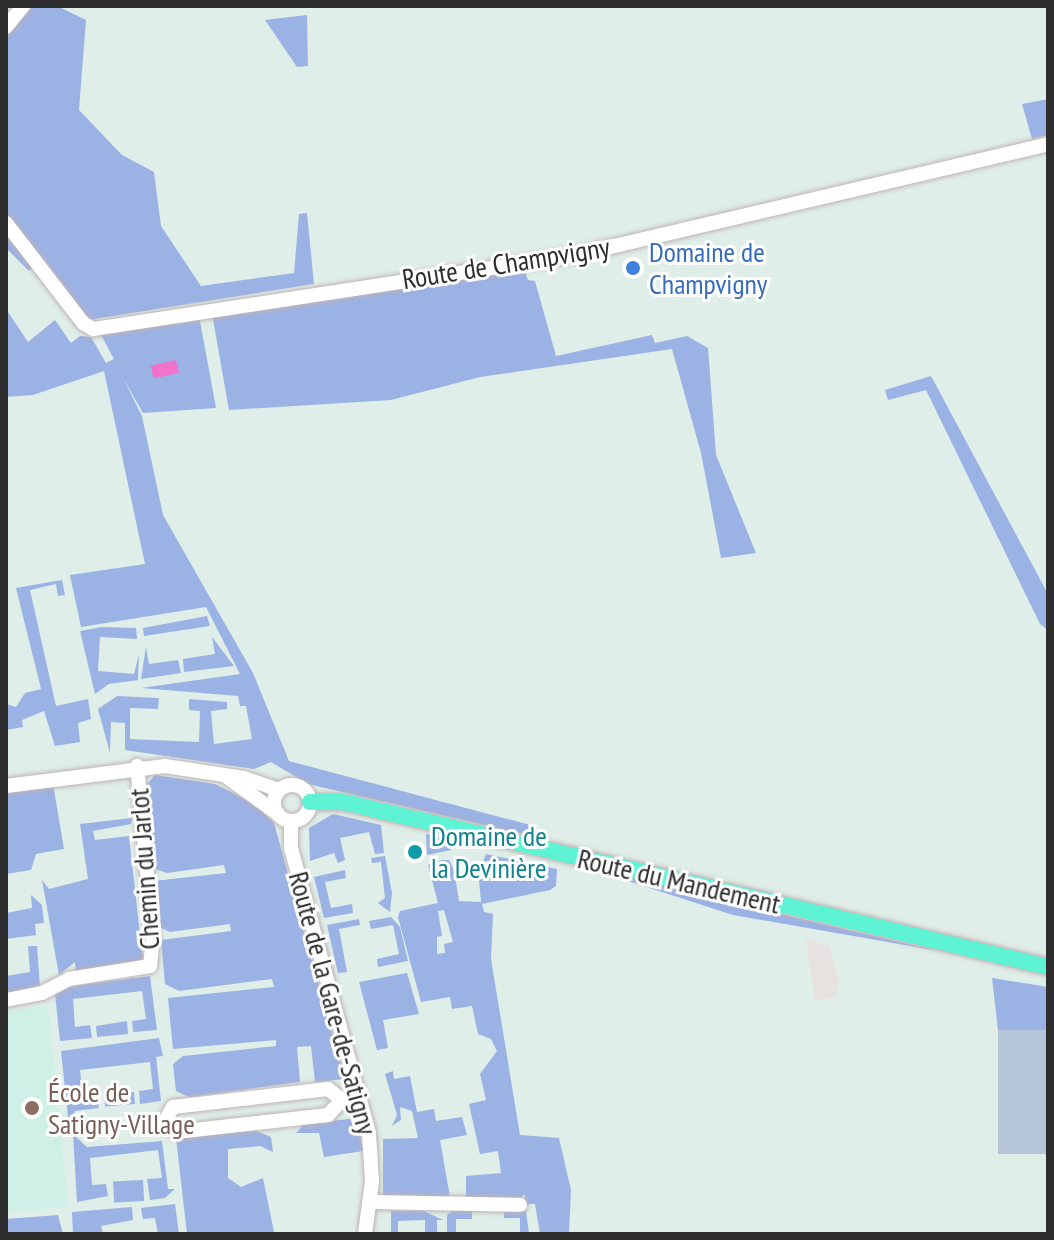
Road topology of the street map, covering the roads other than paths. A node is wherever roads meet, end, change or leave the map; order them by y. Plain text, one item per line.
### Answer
1 (23, 6) edge
2 (6, 27) edge
3 (1048, 144) edge
4 (6, 223) edge
5 (137, 766) junction
6 (227, 776) junction
7 (6, 786) edge
8 (278, 790) junction
9 (310, 802) junction
10 (284, 817) junction
11 (1048, 967) edge
12 (6, 1000) edge
13 (311, 1090) junction
14 (362, 1097) junction
15 (342, 1100) junction
16 (315, 1116) junction
17 (369, 1202) junction
18 (520, 1205) dead end
19 (365, 1234) edge

1 - 2 street
3 - 4 street, Route de Champvigny
5 - 6 street
5 - 7 street
5 - 12 street, Chemin du Jarlot
6 - 8 street
6 - 10 street
8 - 9 street
8 - 10 street
9 - 10 street
9 - 11 main road, Route du Mandement
10 - 14 street, Route de la Gare-de-Satigny
13 - 15 street
13 - 16 street
13 - 16 street
14 - 15 street
14 - 17 street, Route de la Gare-de-Satigny
15 - 16 street
17 - 18 street
17 - 19 street, Route de la Gare-de-Satigny

